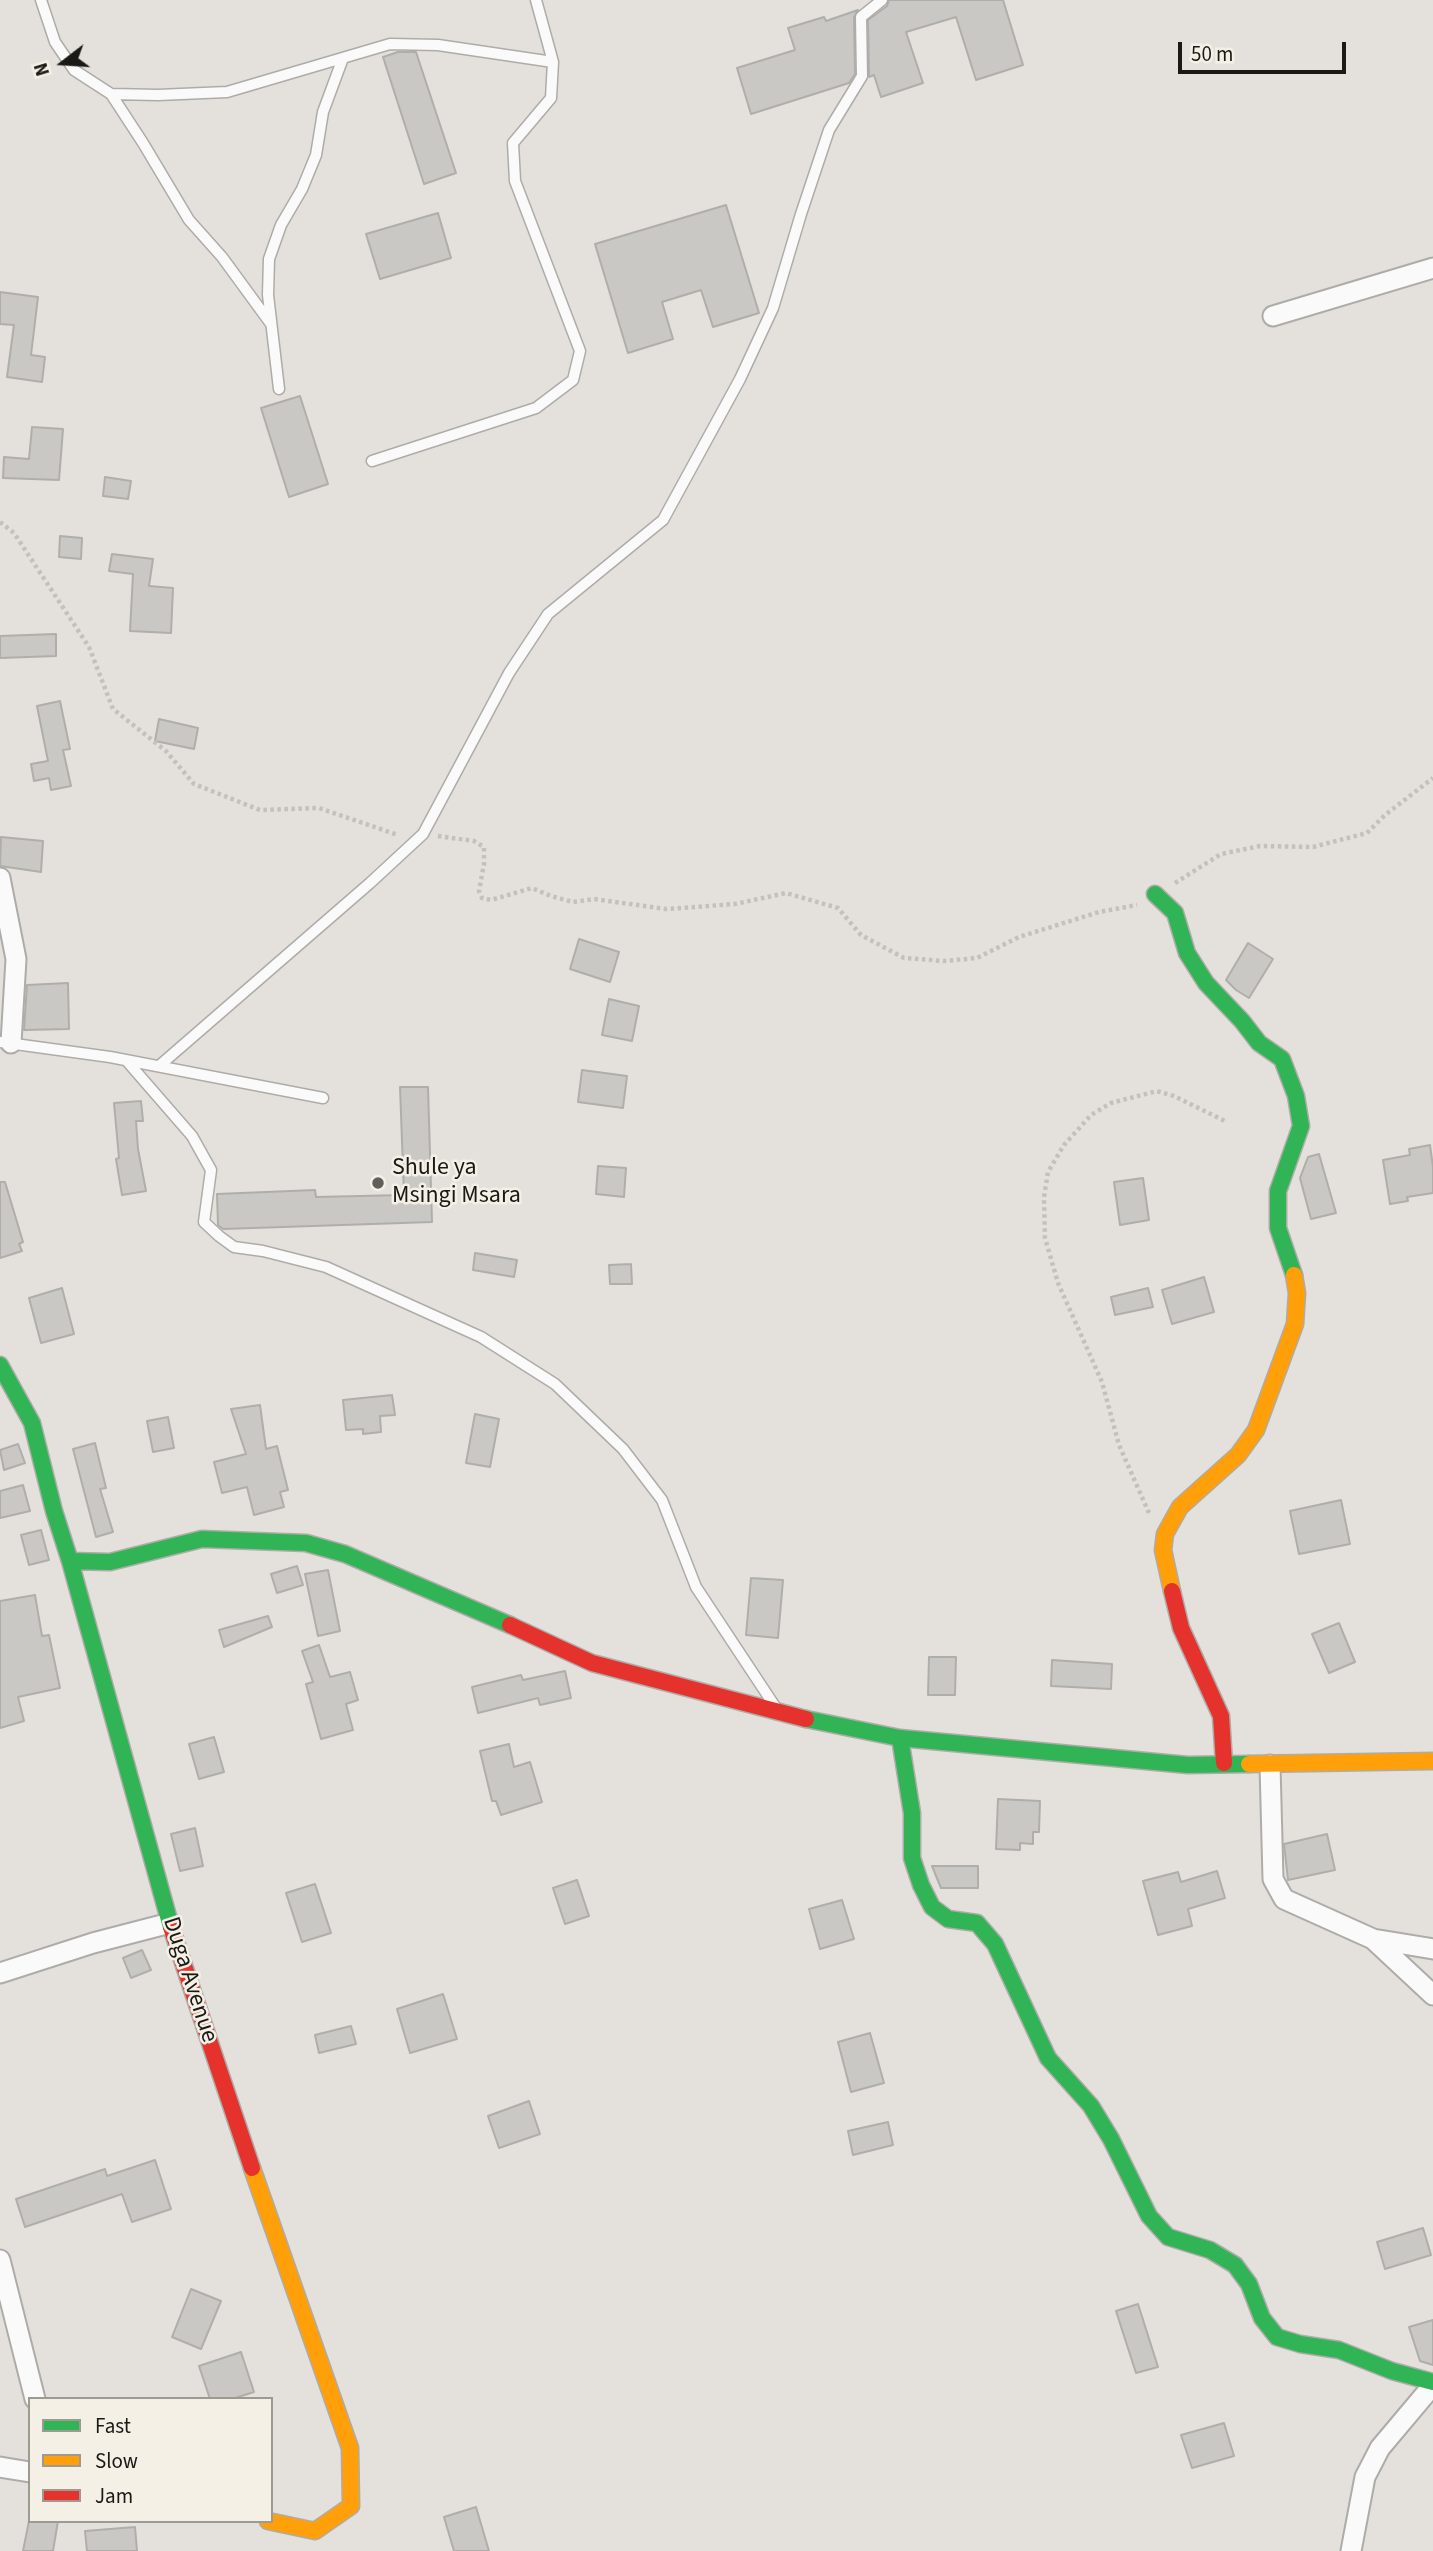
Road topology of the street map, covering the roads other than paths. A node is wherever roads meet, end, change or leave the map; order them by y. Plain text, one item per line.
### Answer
1 (41, 0) edge
2 (536, 0) edge
3 (882, 0) edge
4 (343, 58) junction
5 (553, 62) junction
6 (111, 94) junction
7 (1433, 268) edge
8 (1273, 316) dead end
9 (271, 325) junction
10 (279, 390) dead end
11 (372, 460) dead end
12 (0, 878) edge
13 (1155, 894) road end
14 (6, 1010) edge
15 (5, 1042) edge
16 (126, 1060) junction
17 (159, 1066) junction
18 (323, 1098) dead end
19 (0, 1365) edge
20 (70, 1561) junction
21 (780, 1714) junction
22 (900, 1738) junction
23 (1433, 1760) edge
24 (1224, 1763) junction
25 (1270, 1765) junction
26 (170, 1923) junction
27 (1373, 1939) junction
28 (1433, 1949) edge
29 (0, 1973) edge
30 (1433, 1995) edge
31 (0, 2260) edge
32 (5, 2299) edge
33 (1433, 2384) edge
34 (34, 2397) edge
35 (0, 2467) edge
36 (28, 2472) edge
37 (273, 2522) edge
38 (1351, 2551) edge

1 - 6 lane
2 - 5 lane
3 - 17 lane
4 - 5 lane
4 - 6 lane
4 - 9 lane
5 - 11 lane
6 - 9 lane
7 - 8 street
9 - 10 lane
12 - 14 street
13 - 24 street
14 - 15 street
15 - 16 lane
16 - 17 lane
16 - 21 lane
17 - 18 lane
19 - 20 street, Duga Avenue
20 - 21 street
20 - 26 street, Duga Avenue
21 - 22 street
22 - 24 street
22 - 33 street
23 - 25 street
24 - 25 street
25 - 27 street
26 - 29 street
26 - 37 street, Duga Avenue
27 - 28 street
27 - 30 street
31 - 32 street
32 - 34 street
33 - 38 street
35 - 36 street

